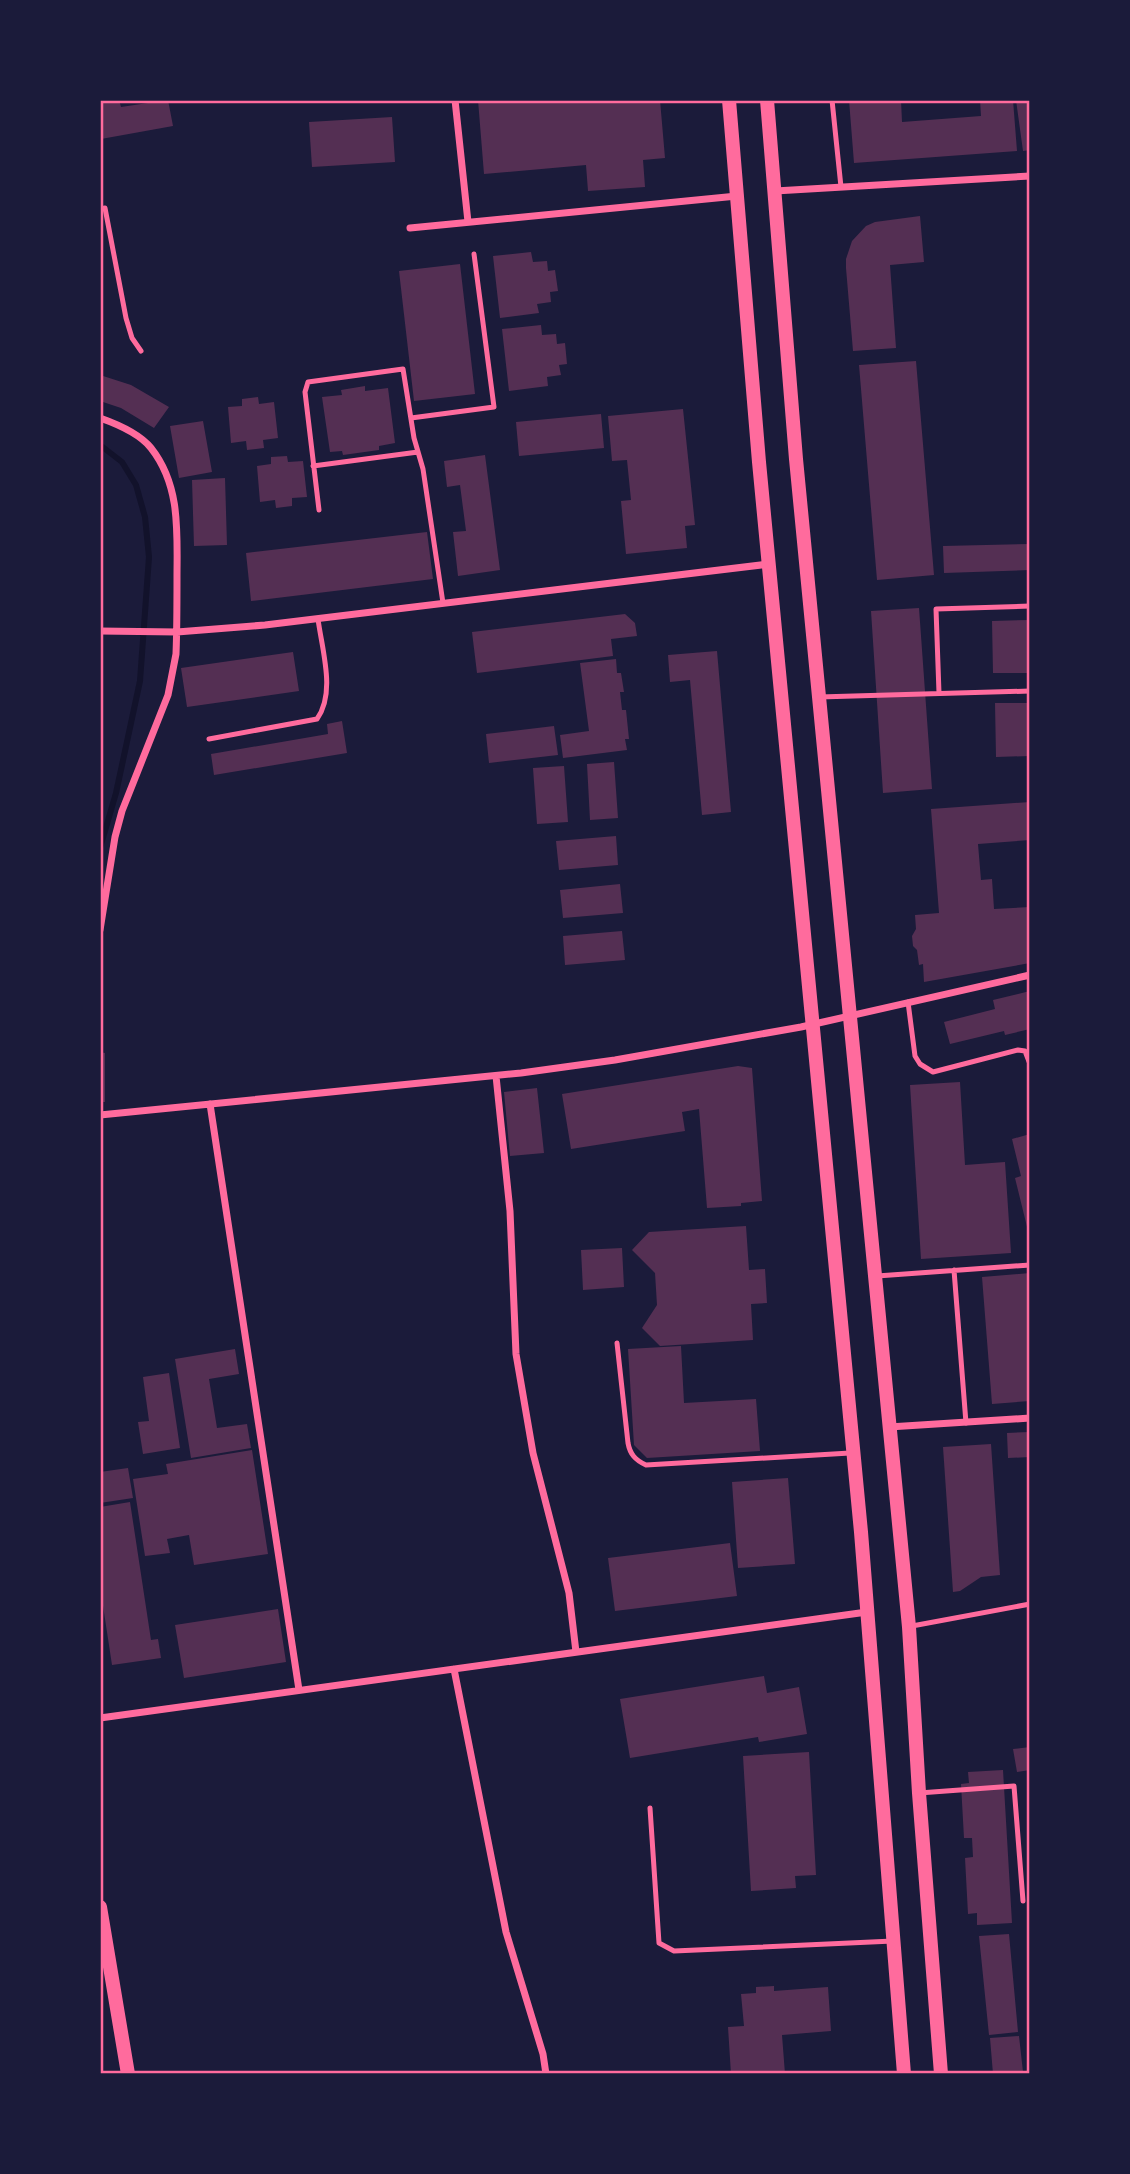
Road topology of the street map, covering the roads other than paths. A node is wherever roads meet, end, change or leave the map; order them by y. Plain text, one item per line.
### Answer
1 (455, 100) edge
2 (729, 100) edge
3 (767, 100) edge
4 (832, 100) edge
5 (1030, 176) edge
6 (841, 187) junction
7 (774, 191) junction
8 (737, 196) junction
9 (100, 209) edge
10 (468, 222) junction
11 (410, 228) dead end
12 (474, 254) dead end
13 (141, 351) dead end
14 (100, 418) edge
15 (411, 418) junction
16 (418, 452) junction
17 (313, 466) junction
18 (318, 510) dead end
19 (769, 564) junction
20 (443, 603) junction
21 (1030, 606) edge
22 (318, 619) junction
23 (100, 631) edge
24 (177, 632) junction
25 (1030, 691) edge
26 (939, 694) junction
27 (819, 697) junction
28 (209, 739) dead end
29 (100, 930) edge
30 (1030, 975) edge
31 (908, 1002) junction
32 (849, 1016) junction
33 (813, 1024) junction
34 (1030, 1063) edge
35 (496, 1076) junction
36 (210, 1104) junction
37 (100, 1115) edge
38 (1030, 1265) edge
39 (954, 1270) junction
40 (874, 1276) junction
41 (617, 1342) dead end
42 (1030, 1418) edge
43 (966, 1423) junction
44 (889, 1427) junction
45 (854, 1453) junction
46 (1030, 1604) edge
47 (867, 1612) junction
48 (909, 1627) junction
49 (576, 1652) junction
50 (454, 1669) junction
51 (299, 1690) junction
52 (100, 1718) edge
53 (919, 1793) junction
54 (650, 1808) dead end
55 (1023, 1901) dead end
56 (100, 1907) edge
57 (893, 1941) junction
58 (128, 2074) edge
59 (546, 2074) edge
60 (904, 2074) edge
61 (941, 2074) edge

1 - 10 street
2 - 8 main road
3 - 7 main road
4 - 6 lane
5 - 6 street
6 - 7 street
7 - 27 main road
8 - 10 street
8 - 19 main road
9 - 13 lane
10 - 11 street
12 - 15 lane
14 - 24 street
15 - 16 lane
15 - 17 lane
16 - 17 lane
16 - 20 lane
17 - 18 lane
19 - 20 street
19 - 33 main road
20 - 22 street
21 - 26 lane
22 - 24 street
22 - 28 lane
23 - 24 street
24 - 29 street
25 - 26 lane
26 - 27 lane
27 - 32 main road
30 - 31 street
31 - 32 street
31 - 34 lane
32 - 33 street
32 - 40 main road
33 - 35 street
33 - 45 main road
35 - 36 street
35 - 49 street
36 - 37 street
36 - 51 street
38 - 39 lane
39 - 40 lane
39 - 43 lane
40 - 44 main road
41 - 45 lane
42 - 43 street
43 - 44 street
44 - 48 main road
45 - 47 main road
46 - 48 lane
47 - 49 street
47 - 57 main road
48 - 53 main road
49 - 50 street
50 - 51 street
50 - 59 street
51 - 52 street
53 - 55 lane
53 - 61 main road
54 - 57 lane
56 - 58 main road
57 - 60 main road

